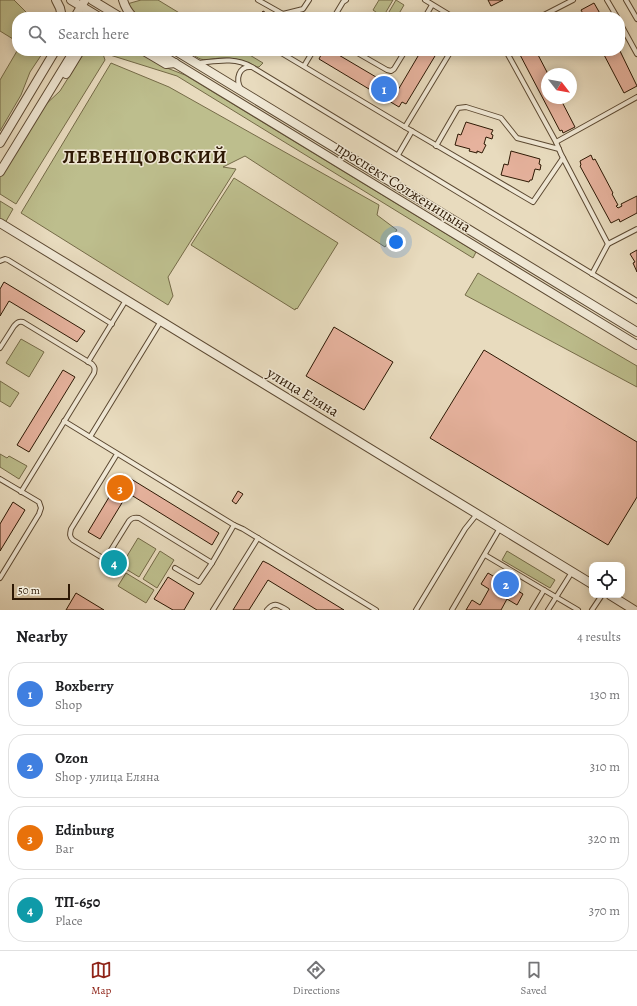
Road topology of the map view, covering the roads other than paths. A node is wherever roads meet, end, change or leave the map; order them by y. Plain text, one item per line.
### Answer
1 (56, 0) edge
2 (71, 0) edge
3 (92, 0) edge
4 (123, 0) edge
5 (258, 0) edge
6 (309, 0) edge
7 (425, 0) edge
8 (573, 0) edge
9 (607, 0) edge
10 (626, 0) edge
11 (343, 1) edge
12 (83, 3) edge
13 (103, 3) edge
14 (432, 5) junction
15 (61, 12) edge
16 (78, 12) edge
17 (93, 12) edge
18 (114, 12) edge
19 (128, 12) edge
20 (279, 12) edge
21 (290, 12) edge
22 (337, 12) edge
23 (428, 12) edge
24 (444, 12) edge
25 (550, 12) edge
26 (613, 12) edge
27 (637, 19) edge
28 (625, 32) edge
29 (637, 54) edge
30 (46, 56) edge
31 (52, 56) edge
32 (71, 56) edge
33 (77, 56) edge
34 (152, 56) edge
35 (163, 56) edge
36 (185, 56) edge
37 (287, 56) edge
38 (310, 56) edge
39 (363, 56) edge
40 (402, 56) edge
41 (448, 56) edge
42 (509, 56) edge
43 (175, 63) junction
44 (196, 63) junction
45 (304, 66) junction
46 (252, 67) junction
47 (37, 82) junction
48 (49, 91) junction
49 (242, 91) junction
50 (637, 98) edge
51 (406, 127) junction
52 (412, 131) junction
53 (556, 142) junction
54 (0, 143) edge
55 (436, 146) junction
56 (559, 149) junction
57 (398, 155) junction
58 (563, 158) junction
59 (0, 172) edge
60 (0, 223) edge
61 (637, 229) edge
62 (608, 244) junction
63 (0, 261) edge
64 (592, 274) junction
65 (126, 300) junction
66 (637, 301) edge
67 (160, 321) junction
68 (112, 324) junction
69 (637, 332) edge
70 (637, 345) edge
71 (0, 348) edge
72 (88, 362) junction
73 (64, 421) junction
74 (90, 437) junction
75 (118, 454) junction
76 (0, 479) edge
77 (21, 492) junction
78 (477, 514) junction
79 (234, 525) junction
80 (500, 528) junction
81 (258, 538) junction
82 (485, 555) junction
83 (212, 562) junction
84 (175, 568) dead end
85 (572, 572) junction
86 (0, 578) edge
87 (589, 582) edge
88 (544, 590) junction
89 (556, 597) junction
90 (600, 598) edge
91 (615, 598) edge
92 (213, 610) edge
93 (267, 610) edge
94 (287, 610) edge
95 (376, 610) edge
96 (416, 610) edge
97 (452, 610) edge
98 (532, 610) edge
99 (548, 610) edge
100 (578, 610) edge
101 (592, 610) edge
102 (634, 610) edge

1 - 15 street
2 - 12 street
3 - 13 street
4 - 19 street
5 - 20 lane
6 - 21 lane
7 - 14 lane
8 - 25 lane
9 - 26 lane
10 - 27 lane
11 - 22 lane
12 - 16 street
12 - 17 street
13 - 18 street
14 - 23 lane
14 - 24 lane
28 - 29 lane
30 - 47 street
31 - 47 street
32 - 48 street
33 - 48 street
34 - 43 street
35 - 43 street, проспект Солженицына
36 - 44 street, проспект Солженицына
37 - 45 lane
38 - 45 lane
39 - 40 lane
41 - 51 lane
42 - 53 lane
43 - 70 street, проспект Солженицына
44 - 46 lane
44 - 49 street, проспект Солженицына
45 - 51 lane
46 - 49 lane
46 - 57 lane
47 - 54 street
48 - 59 street
49 - 69 street, проспект Солженицына
50 - 53 lane
51 - 52 lane
52 - 55 lane
52 - 57 lane
53 - 56 lane
55 - 56 lane
55 - 58 lane
56 - 58 lane
57 - 64 lane
58 - 62 lane
60 - 65 street, улица Еляна
61 - 62 lane
62 - 64 lane
63 - 68 lane
64 - 66 lane
65 - 67 street, улица Еляна
65 - 68 lane
67 - 74 lane
67 - 78 street, улица Еляна
68 - 72 lane
71 - 72 lane
72 - 73 lane
73 - 74 lane
73 - 77 lane
74 - 75 lane
75 - 79 lane
75 - 83 lane
76 - 77 lane
77 - 86 lane
78 - 80 street, улица Еляна
78 - 96 lane
79 - 81 lane
79 - 83 lane
80 - 82 lane
80 - 85 street, улица Еляна
81 - 92 lane
81 - 95 lane
82 - 88 lane
82 - 97 lane
83 - 84 lane
85 - 87 street, улица Еляна
85 - 89 lane
88 - 89 lane
88 - 98 lane
89 - 99 lane
89 - 100 lane
90 - 101 lane
91 - 102 street
93 - 94 lane

